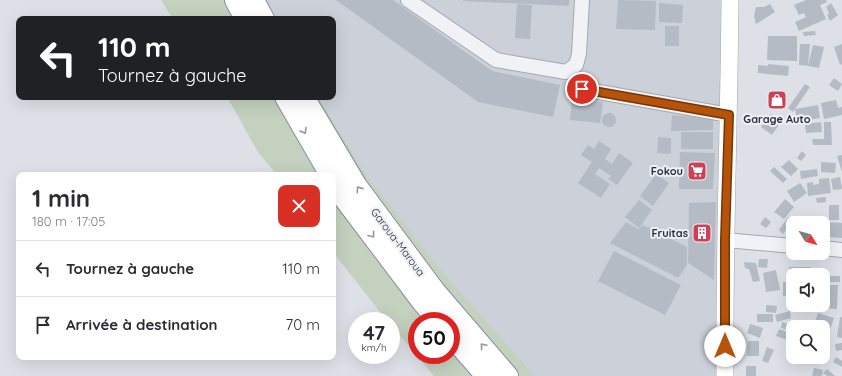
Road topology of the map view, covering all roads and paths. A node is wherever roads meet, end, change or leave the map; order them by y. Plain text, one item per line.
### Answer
1 (235, 0) edge
2 (254, 0) edge
3 (408, 0) edge
4 (582, 0) edge
5 (730, 0) edge
6 (243, 16) edge
7 (262, 16) edge
8 (582, 89) dead end
9 (287, 100) edge
10 (306, 100) edge
11 (729, 115) junction
12 (328, 172) edge
13 (336, 185) edge
14 (725, 240) junction
15 (786, 245) edge
16 (830, 249) edge
17 (842, 250) edge
18 (430, 312) edge
19 (460, 346) edge
20 (486, 376) edge
21 (508, 376) edge
22 (725, 376) edge

1 - 6 highway
2 - 7 highway
3 - 4 street
5 - 11 main road
8 - 11 street
9 -> 12 highway
21 -> 10 highway, Garoua-Maroua
11 - 14 main road
13 -> 18 highway, Garoua-Maroua
14 - 15 street
14 - 22 main road
16 - 17 street
19 - 20 highway

